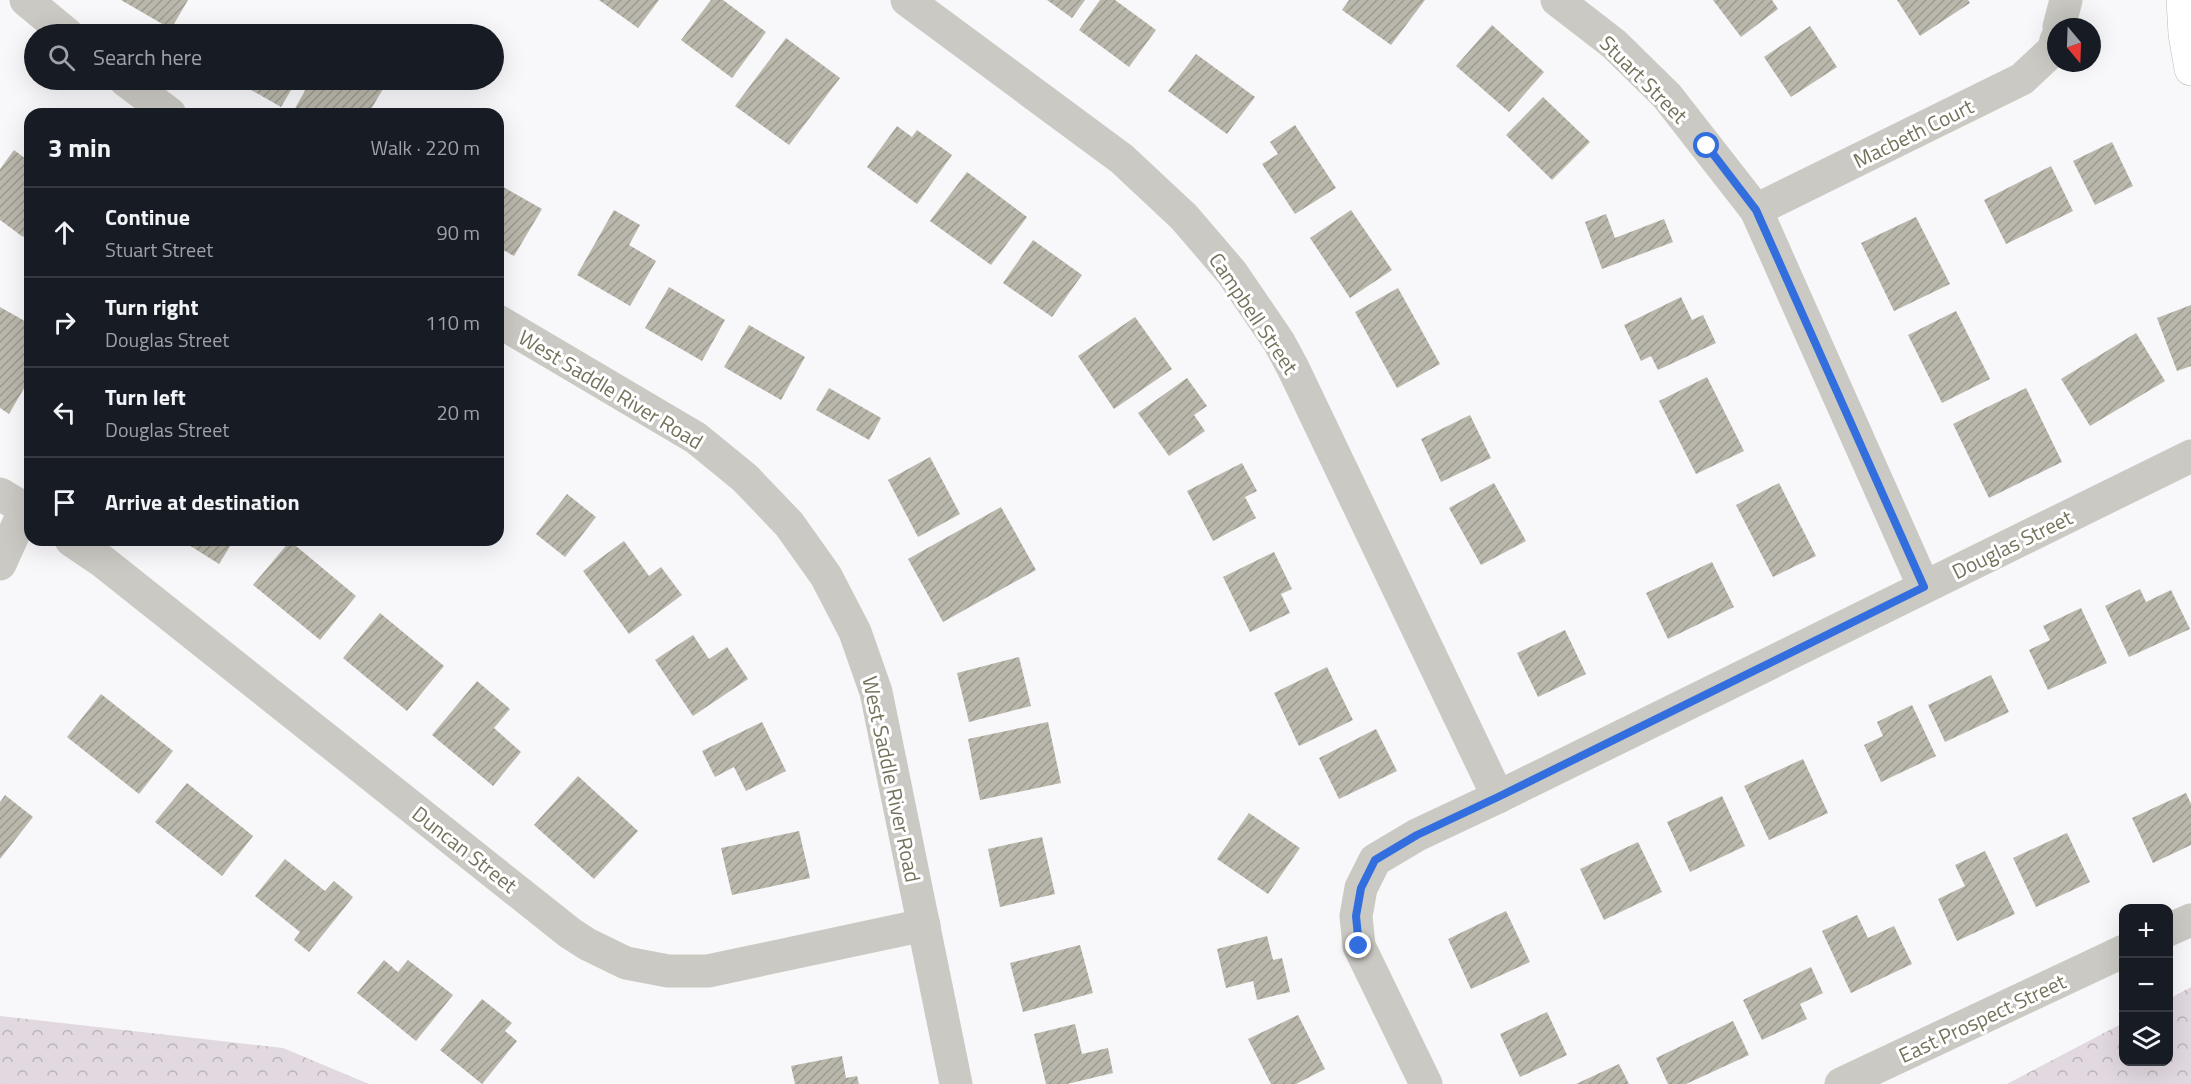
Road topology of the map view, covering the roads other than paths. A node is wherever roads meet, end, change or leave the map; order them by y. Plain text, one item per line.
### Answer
1 (27, 0) edge
2 (907, 0) edge
3 (1557, 0) edge
4 (2066, 0) edge
5 (2182, 0) edge
6 (2061, 18) edge
7 (55, 24) edge
8 (2047, 55) edge
9 (2191, 69) edge
10 (138, 90) edge
11 (162, 108) edge
12 (1756, 210) junction
13 (504, 325) edge
14 (2191, 456) edge
15 (18, 505) edge
16 (80, 546) edge
17 (0, 564) edge
18 (1924, 587) junction
19 (1498, 797) junction
20 (2191, 920) edge
21 (924, 925) junction
22 (2173, 928) edge
23 (2119, 953) edge
24 (956, 1084) edge
25 (1426, 1084) edge
26 (1841, 1084) edge

1 - 7 street
2 - 19 street, Campbell Street
3 - 12 street, Stuart Street
4 - 6 street
5 - 9 highway
8 - 12 street, Macbeth Court
10 - 11 street
12 - 18 street, Stuart Street
13 - 21 street, West Saddle River Road
14 - 18 street, Douglas Street
15 - 17 street
16 - 21 street, Duncan Street
18 - 19 street, Douglas Street
19 - 25 street, Douglas Street
20 - 22 street
21 - 24 street, West Saddle River Road
23 - 26 street, East Prospect Street

